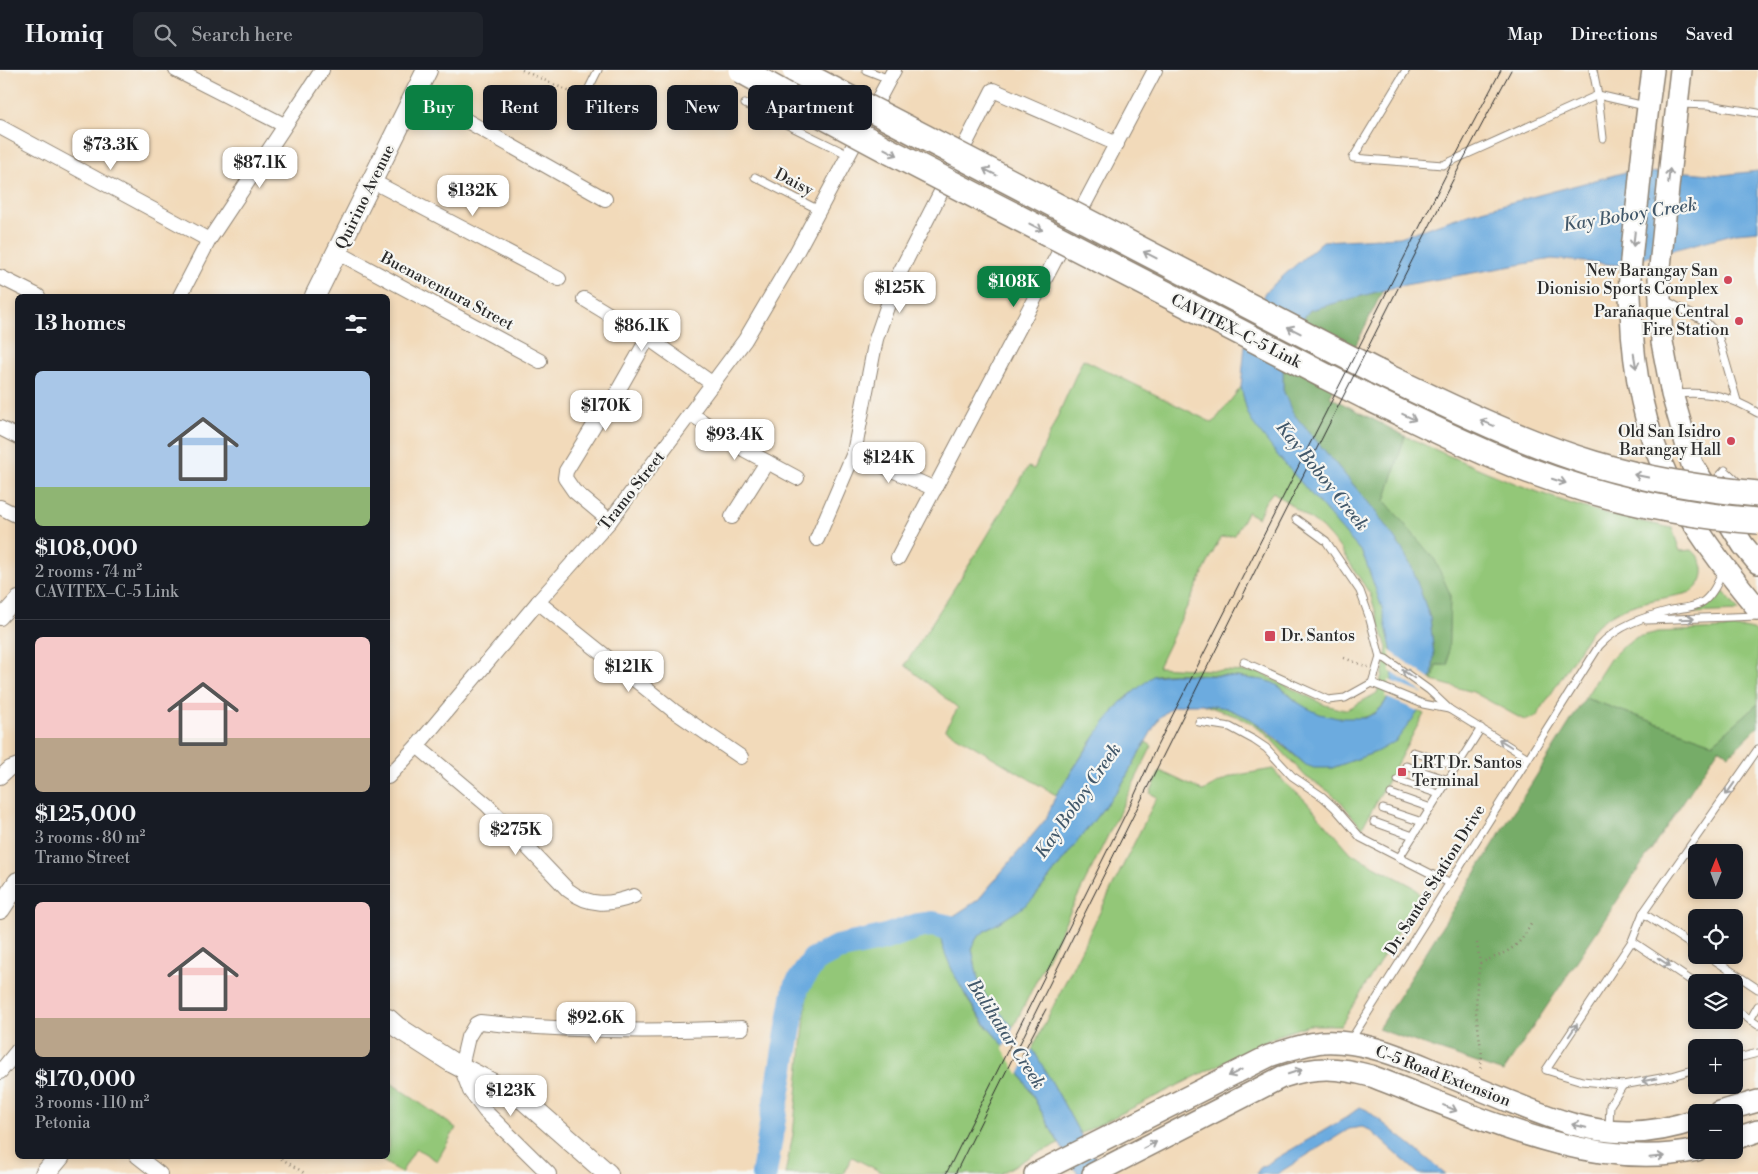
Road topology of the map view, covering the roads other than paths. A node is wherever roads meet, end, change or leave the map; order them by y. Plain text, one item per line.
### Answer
1 (176, 70) edge
2 (322, 70) edge
3 (427, 70) edge
4 (598, 70) edge
5 (741, 70) edge
6 (795, 70) edge
7 (866, 70) edge
8 (1155, 70) edge
9 (1406, 70) edge
10 (1593, 70) edge
11 (1653, 70) edge
12 (1681, 70) edge
13 (892, 74) edge
14 (420, 85) edge
15 (590, 85) edge
16 (1598, 95) junction
17 (745, 104) dead end
18 (1677, 104) junction
19 (1648, 107) junction
20 (1758, 112) edge
21 (405, 114) edge
22 (473, 124) edge
23 (284, 125) junction
24 (0, 127) edge
25 (1603, 138) dead end
26 (1117, 144) junction
27 (849, 155) junction
28 (755, 177) dead end
29 (372, 181) junction
30 (604, 199) dead end
31 (820, 210) junction
32 (209, 240) junction
33 (337, 252) junction
34 (0, 277) edge
35 (559, 279) dead end
36 (1659, 287) junction
37 (34, 294) edge
38 (181, 294) edge
39 (316, 294) edge
40 (584, 299) dead end
41 (648, 338) junction
42 (540, 361) dead end
43 (714, 384) junction
44 (1672, 394) junction
45 (1738, 401) junction
46 (1758, 413) edge
47 (691, 414) junction
48 (1680, 426) junction
49 (0, 428) edge
50 (15, 436) edge
51 (1651, 438) junction
52 (854, 452) junction
53 (767, 462) junction
54 (797, 478) dead end
55 (1709, 488) junction
56 (935, 489) junction
57 (1758, 494) edge
58 (1758, 502) edge
59 (732, 517) dead end
60 (1296, 519) dead end
61 (610, 521) junction
62 (1758, 521) edge
63 (817, 539) dead end
64 (1743, 544) junction
65 (898, 558) dead end
66 (1758, 563) edge
67 (1722, 565) junction
68 (15, 601) edge
69 (538, 602) junction
70 (1758, 610) edge
71 (1758, 616) edge
72 (0, 618) edge
73 (1639, 620) junction
74 (1383, 658) junction
75 (1244, 662) dead end
76 (1376, 685) junction
77 (1449, 709) junction
78 (1199, 722) dead end
79 (1481, 728) junction
80 (417, 746) junction
81 (1758, 749) edge
82 (1414, 752) dead end
83 (741, 757) dead end
84 (1528, 758) junction
85 (15, 766) edge
86 (1406, 766) dead end
87 (1458, 766) junction
88 (390, 776) edge
89 (0, 778) edge
90 (1398, 780) dead end
91 (1448, 780) junction
92 (1391, 794) dead end
93 (1440, 794) junction
94 (1431, 808) junction
95 (1383, 809) dead end
96 (1374, 822) dead end
97 (1422, 822) junction
98 (1413, 836) junction
99 (1399, 858) junction
100 (1449, 883) junction
101 (15, 886) edge
102 (634, 896) dead end
103 (0, 909) edge
104 (1643, 912) junction
105 (1632, 941) junction
106 (1688, 943) edge
107 (1720, 964) edge
108 (1688, 979) edge
109 (1758, 990) edge
110 (1758, 1006) edge
111 (1743, 1015) edge
112 (390, 1020) edge
113 (1750, 1020) junction
114 (1758, 1025) edge
115 (742, 1028) dead end
116 (1348, 1043) junction
117 (1758, 1053) edge
118 (9, 1054) edge
119 (1743, 1057) edge
120 (461, 1067) junction
121 (1688, 1071) edge
122 (0, 1072) edge
123 (1622, 1085) junction
124 (1758, 1101) edge
125 (1743, 1105) edge
126 (1688, 1122) edge
127 (1609, 1131) junction
128 (1758, 1131) edge
129 (1743, 1136) edge
130 (1688, 1152) edge
131 (58, 1159) edge
132 (141, 1159) edge
133 (1100, 1171) edge
134 (45, 1174) edge
135 (160, 1174) edge
136 (549, 1174) edge
137 (608, 1174) edge
138 (1034, 1174) edge

1 - 23 street
2 - 23 street
3 - 14 street, Quirino Avenue
4 - 15 lane
5 -> 62 highway, CAVITEX–C-5 Link, bridge
57 -> 6 highway, CAVITEX–C-5 Link, bridge
7 - 13 lane
8 - 26 street
9 - 16 lane
10 - 16 lane
11 - 19 main road
12 - 18 main road
13 - 27 street, Tramo Street
16 - 19 lane
16 - 25 lane
17 - 27 lane
18 - 20 lane
36 -> 18 main road
19 -> 51 main road
21 - 29 street, Quirino Avenue
22 - 30 street
23 - 32 street
24 - 32 street
26 - 52 street
26 - 56 street
27 - 31 street, Tramo Street
28 - 31 lane, Daisy
29 - 33 street, Quirino Avenue
29 - 35 street
31 - 43 street, Tramo Street
32 - 38 street
33 - 39 street, Quirino Avenue
33 - 42 street, Buenaventura Street
34 - 37 street
36 - 44 main road
36 - 45 lane
40 - 41 street
41 - 43 street
41 - 61 street
43 - 47 street, Tramo Street
44 - 45 lane
44 - 48 main road
45 - 46 lane
47 - 53 street
47 - 61 street, Tramo Street
48 - 51 main road
48 - 55 main road
49 - 50 street
51 - 67 main road
52 - 56 street
52 - 63 street
53 - 54 street
53 - 59 street
55 - 58 lane
55 - 64 main road
56 - 65 street
60 - 74 lane
61 - 69 street, Tramo Street
64 - 66 main road
64 - 67 main road
67 - 70 main road
67 - 73 lane, Dr. Santos Station Drive
68 - 72 street
69 - 80 street, Tramo Street
69 - 83 street
73 -> 71 lane, Dr. Santos Station Drive
73 - 84 lane, Dr. Santos Station Drive
74 - 76 lane
77 -> 74 lane
75 - 76 lane
76 - 77 lane
77 - 79 lane
78 - 99 lane
84 -> 79 lane
79 - 87 lane
80 - 88 street, Tramo Street
80 - 102 street
81 -> 104 lane
82 - 87 lane
84 - 100 lane, Dr. Santos Station Drive
85 - 89 street
86 - 91 lane
87 - 91 lane
90 - 93 lane
91 - 93 lane
92 - 94 lane
93 - 94 lane
94 - 97 lane
95 - 97 lane
96 - 98 lane
97 - 98 lane
98 - 99 lane
99 - 100 lane
100 - 116 lane, Dr. Santos Station Drive
101 - 103 street
104 - 105 lane
104 - 106 lane
105 -> 108 lane
123 -> 105 lane
107 - 109 lane
110 - 113 lane
111 - 113 lane
112 - 120 street
113 - 114 lane
115 - 120 street
127 -> 116 main road, C-5 Road Extension
116 -> 138 main road, C-5 Road Extension
117 - 119 lane
118 - 122 street
120 - 136 street
120 - 137 street
121 -> 123 lane
123 - 127 lane
124 - 125 main road
126 - 127 main road, C-5 Road Extension
128 - 129 main road
133 -> 130 main road, C-5 Road Extension
131 - 134 street
132 - 135 street

